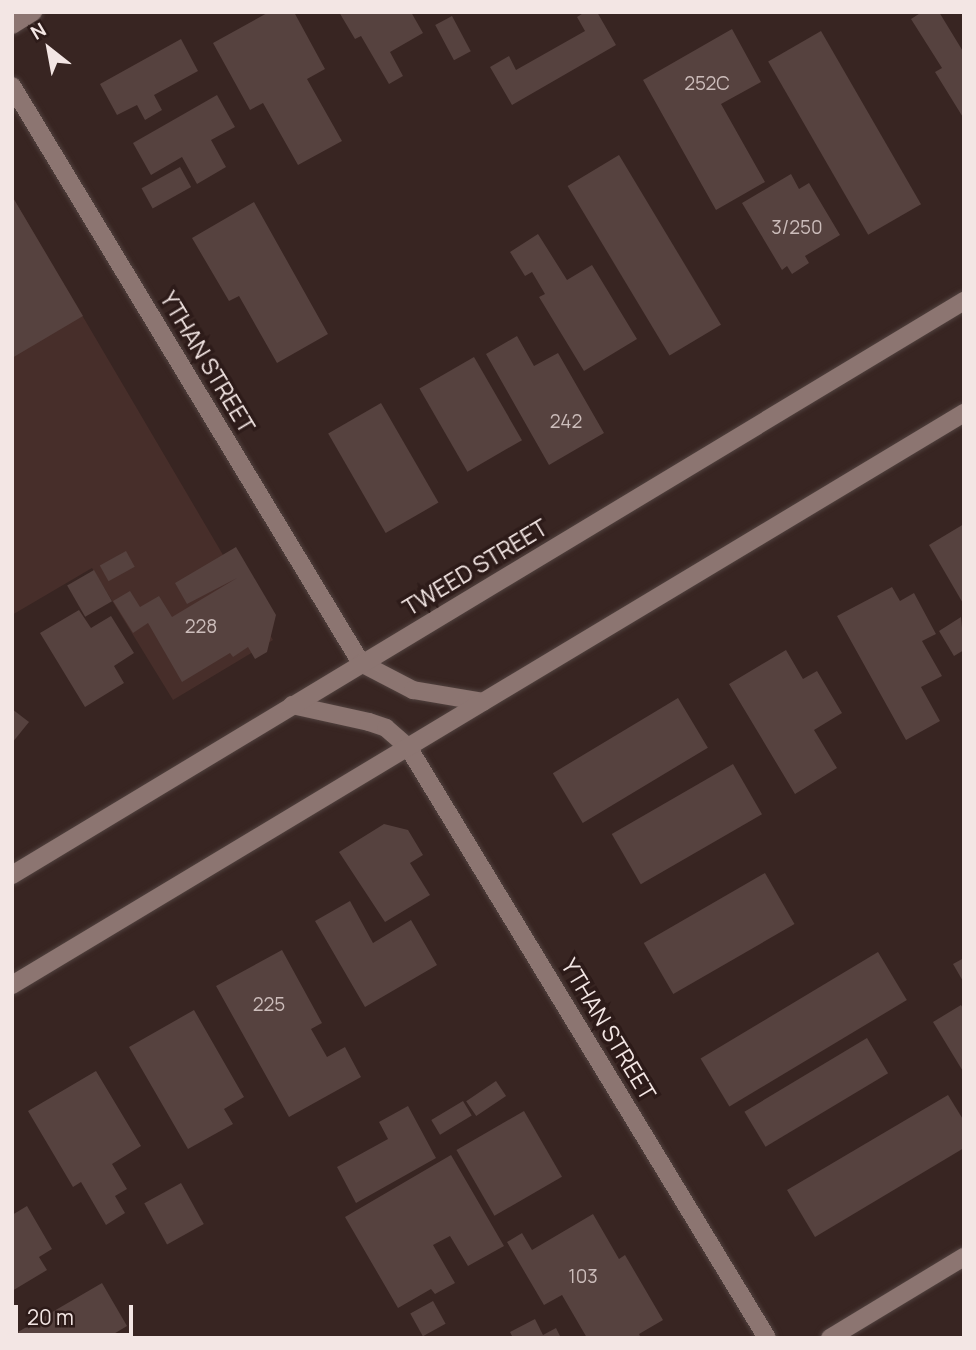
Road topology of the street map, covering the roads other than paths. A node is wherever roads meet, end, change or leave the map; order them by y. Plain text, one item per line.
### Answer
1 (33, 12) edge
2 (12, 25) edge
3 (12, 86) edge
4 (964, 301) edge
5 (964, 413) edge
6 (361, 663) junction
7 (483, 702) junction
8 (292, 705) junction
9 (408, 747) junction
10 (12, 875) edge
11 (12, 985) edge
12 (964, 1257) edge
13 (766, 1338) edge
14 (830, 1338) edge

1 - 2 main road
3 - 6 main road, YTHAN STREET
4 - 6 main road, TWEED STREET
5 - 7 main road
6 - 7 main road
6 - 8 main road, TWEED STREET
7 - 9 main road
8 - 9 main road
8 - 10 main road, TWEED STREET
9 - 11 main road
9 - 13 main road, YTHAN STREET
12 - 14 main road

